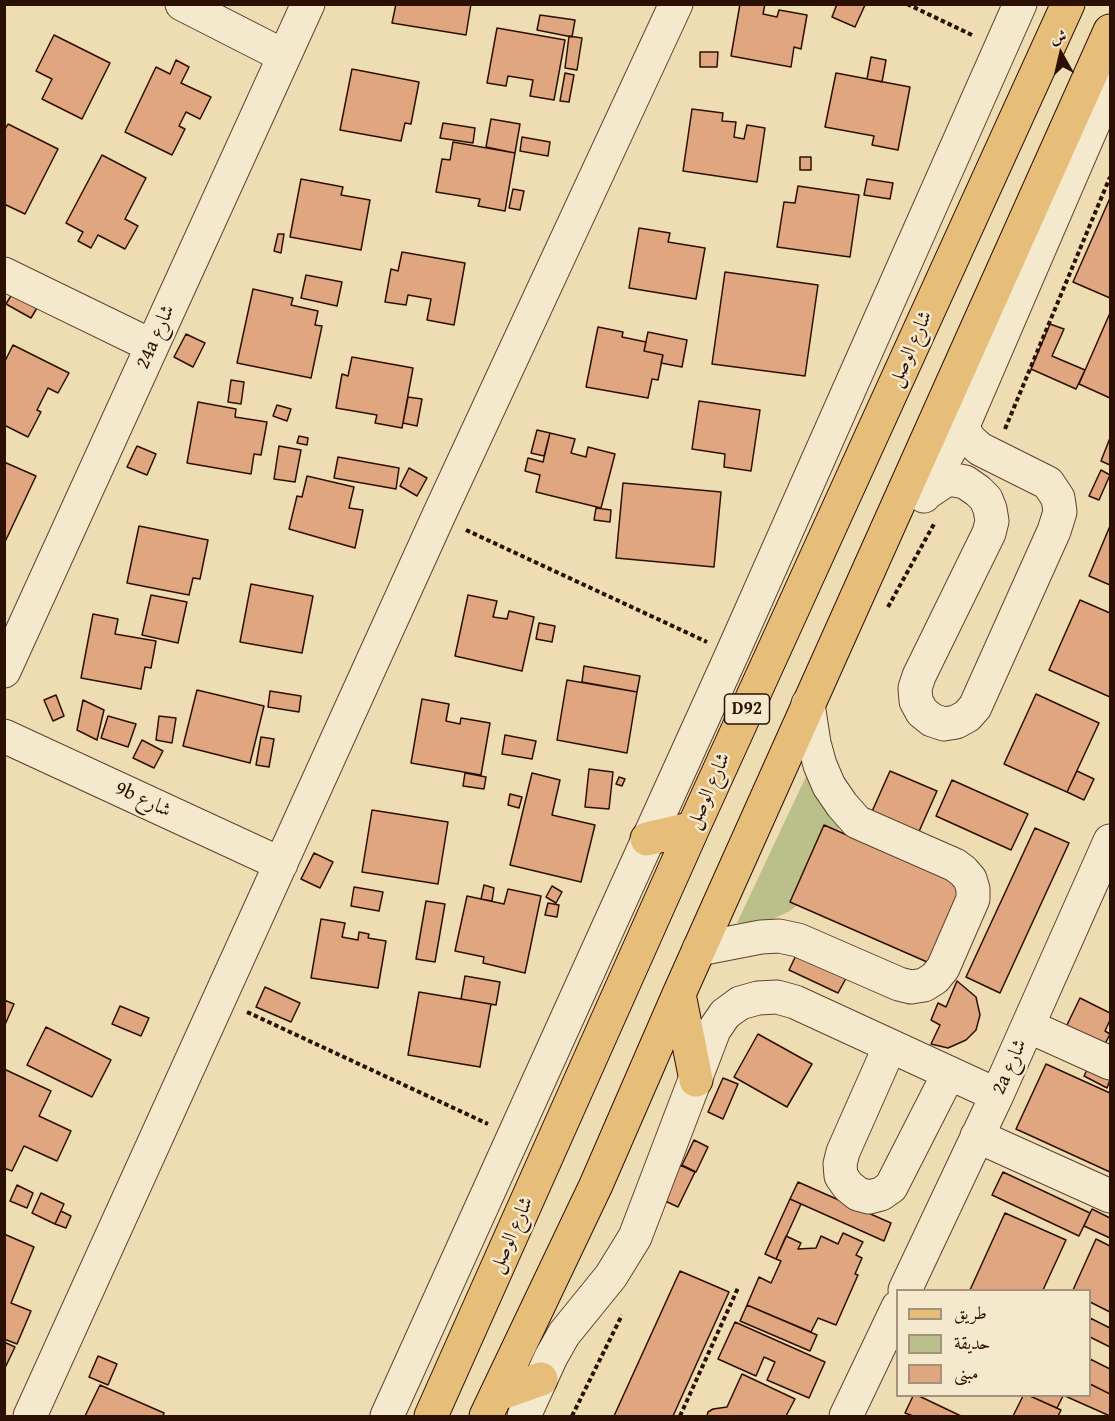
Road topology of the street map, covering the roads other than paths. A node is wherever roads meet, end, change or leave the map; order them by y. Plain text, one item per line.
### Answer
1 (182, 4) edge
2 (308, 4) edge
3 (1020, 4) edge
4 (1068, 4) edge
5 (666, 8) edge
6 (1110, 32) edge
7 (284, 57) junction
8 (1107, 99) edge
9 (4, 274) edge
10 (152, 346) junction
11 (962, 428) junction
12 (931, 506) junction
13 (875, 559) junction
14 (4, 671) edge
15 (808, 704) junction
16 (4, 736) edge
17 (693, 828) junction
18 (646, 839) junction
19 (1110, 841) edge
20 (281, 864) junction
21 (699, 949) junction
22 (679, 994) junction
23 (1028, 1026) junction
24 (890, 1046) junction
25 (1110, 1064) edge
26 (949, 1073) junction
27 (696, 1080) junction
28 (997, 1095) junction
29 (977, 1136) junction
30 (1110, 1196) edge
31 (905, 1289) edge
32 (896, 1309) edge
33 (541, 1379) junction
34 (491, 1406) edge
35 (30, 1416) edge
36 (387, 1416) edge
37 (431, 1416) edge
38 (524, 1416) edge
39 (846, 1416) edge

1 - 7 street
2 - 7 street, 24a شارع
3 - 18 street, شارع الوصل
4 - 17 main road, شارع الوصل / D92
5 - 20 street
6 - 13 main road, D92
7 - 10 street, 24a شارع
8 - 11 street
9 - 10 street
10 - 14 street, 24a شارع
11 - 12 street
11 - 12 street
12 - 13 street
13 - 15 main road, D92
15 - 21 main road, D92
15 - 21 street
16 - 20 street, 9b شارع
17 - 18 main road
17 - 37 main road, شارع الوصل / D92
18 - 36 street, شارع الوصل
19 - 23 street, 2a شارع
20 - 35 street
21 - 22 main road, D92
22 - 27 main road
22 - 34 main road, D92
23 - 25 street
23 - 28 street, 2a شارع
24 - 26 street
24 - 26 street
24 - 27 street
26 - 28 street
27 - 33 street
28 - 29 street, 2a شارع
29 - 30 street
29 - 31 street, 2a شارع
32 - 39 street
33 - 34 main road
33 - 38 street

